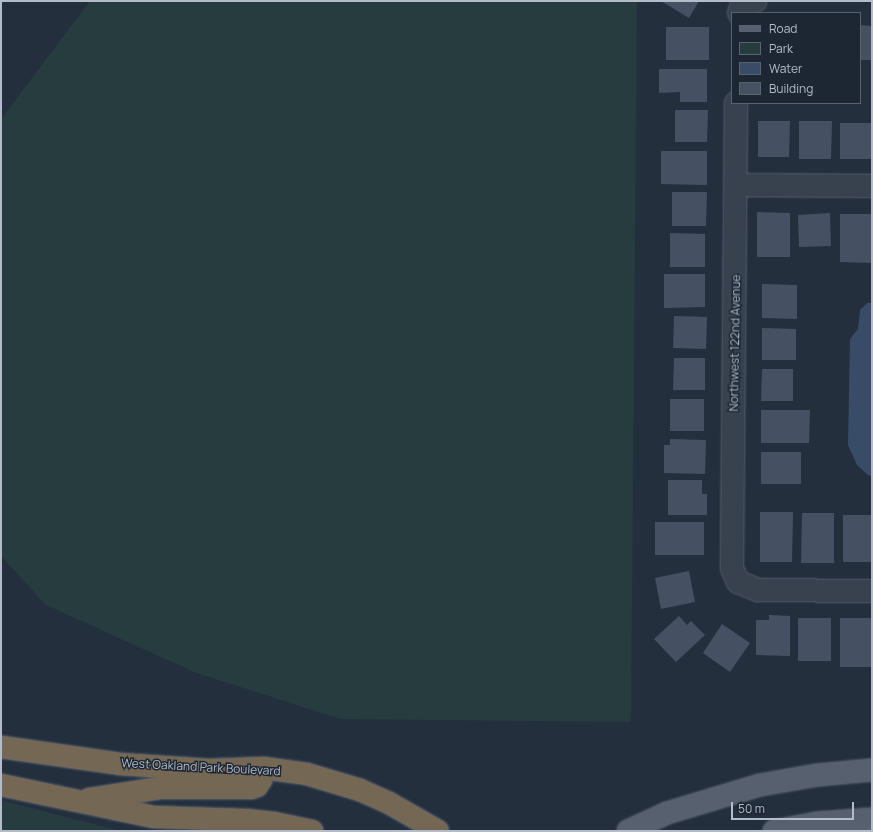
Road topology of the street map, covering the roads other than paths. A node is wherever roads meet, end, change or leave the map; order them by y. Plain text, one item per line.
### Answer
1 (736, 104) edge
2 (736, 185) junction
3 (872, 186) edge
4 (872, 591) edge
5 (1, 732) edge
6 (1, 747) edge
7 (120, 764) junction
8 (263, 768) junction
9 (872, 770) edge
10 (1, 785) edge
11 (75, 801) junction
12 (872, 819) edge
13 (312, 831) edge
14 (438, 831) edge
15 (628, 831) edge
16 (774, 831) edge

1 - 2 street, Northwest 122nd Avenue
2 - 3 street
2 - 4 street, Northwest 122nd Avenue
5 - 7 highway
6 - 7 highway, West Oakland Park Boulevard
7 - 8 highway, West Oakland Park Boulevard
8 - 11 highway
8 - 14 highway, West Oakland Park Boulevard
9 - 15 main road
10 - 11 highway
11 - 13 highway
12 - 16 main road

